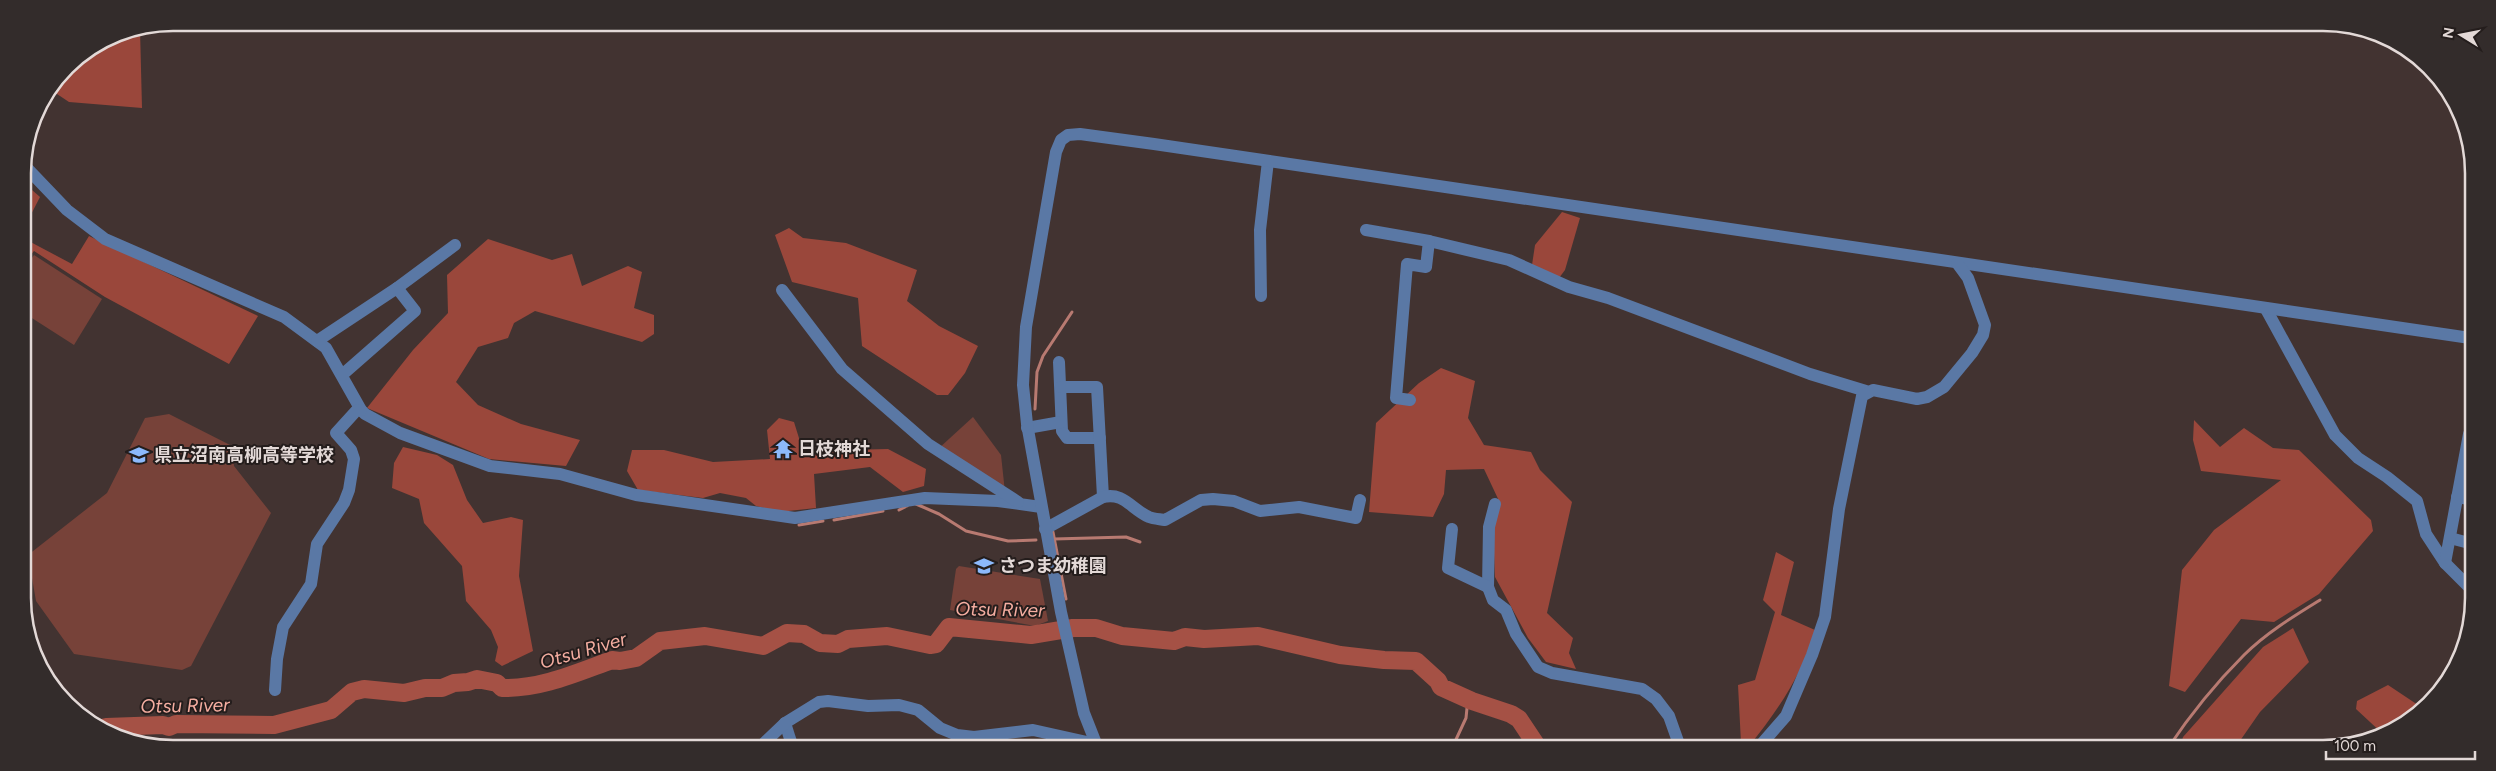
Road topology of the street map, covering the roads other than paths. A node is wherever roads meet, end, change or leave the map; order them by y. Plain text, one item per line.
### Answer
1 (1268, 161) junction
2 (32, 173) edge
3 (1366, 230) dead end
4 (1429, 241) junction
5 (455, 246) dead end
6 (1957, 263) junction
7 (398, 288) junction
8 (782, 290) dead end
9 (1262, 296) dead end
10 (2266, 309) junction
11 (2465, 337) edge
12 (317, 341) junction
13 (1059, 362) dead end
14 (342, 375) junction
15 (1061, 387) junction
16 (1866, 392) junction
17 (1410, 400) dead end
18 (361, 410) junction
19 (1061, 422) junction
20 (1027, 428) junction
21 (1100, 438) junction
22 (2465, 476) edge
23 (1104, 497) junction
24 (2463, 498) edge
25 (1360, 500) dead end
26 (1495, 504) dead end
27 (1024, 506) junction
28 (1041, 507) junction
29 (1452, 528) dead end
30 (1045, 529) junction
31 (2450, 538) junction
32 (2465, 541) edge
33 (2445, 563) junction
34 (2465, 583) edge
35 (1488, 587) junction
36 (275, 690) dead end
37 (785, 723) junction
38 (1677, 739) edge
39 (1766, 739) edge
40 (768, 740) edge
41 (790, 740) edge
42 (1076, 740) edge
43 (1090, 740) edge

1 - 6 street
1 - 9 street
1 - 20 street
2 - 12 street
3 - 4 street
4 - 16 street
4 - 17 street
5 - 7 street
6 - 10 street
6 - 16 street
7 - 12 street
7 - 14 street
8 - 27 street
10 - 11 street
10 - 33 street
12 - 14 street
13 - 15 street
14 - 18 street
15 - 19 street
15 - 21 street
16 - 39 street
18 - 27 street
18 - 36 street
19 - 20 street
19 - 21 street
20 - 28 street
21 - 23 street
22 - 24 street
23 - 25 street
23 - 30 street
24 - 31 street
26 - 35 street
27 - 28 street
28 - 30 street
29 - 35 street
30 - 43 street
31 - 32 street
31 - 33 street
33 - 34 street
35 - 38 street
37 - 40 street
37 - 41 street
37 - 42 street

